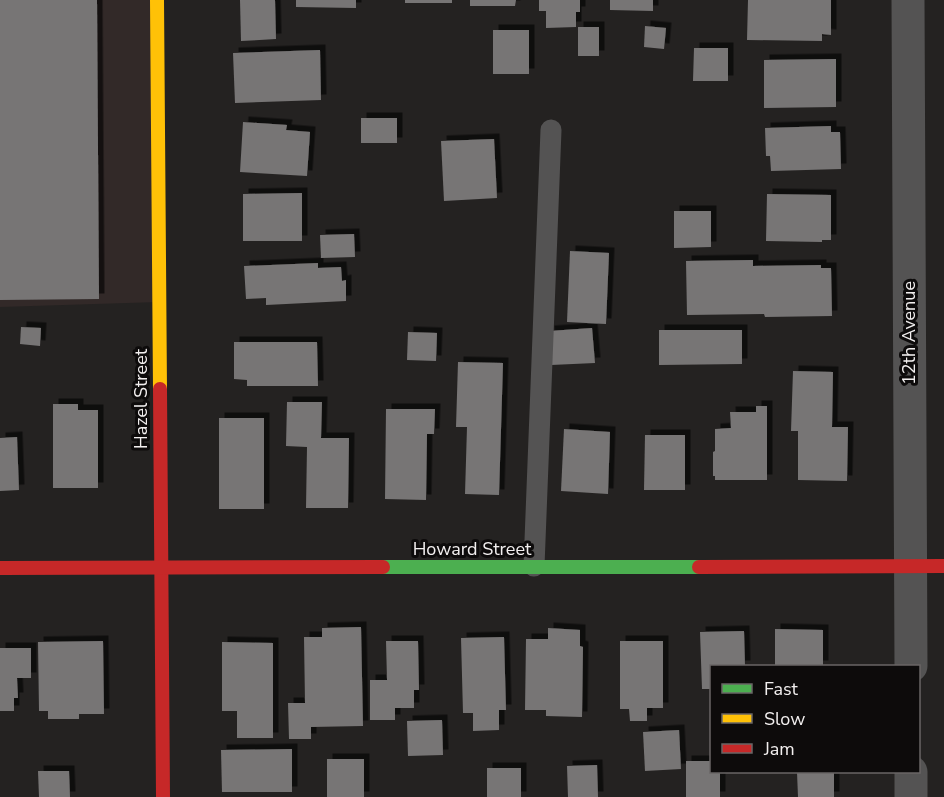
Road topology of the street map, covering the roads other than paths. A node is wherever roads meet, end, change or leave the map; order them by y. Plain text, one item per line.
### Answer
1 (157, 0) edge
2 (908, 0) edge
3 (550, 130) dead end
4 (534, 566) junction
5 (910, 566) junction
6 (944, 566) edge
7 (160, 567) junction
8 (0, 568) edge
9 (911, 665) edge
10 (911, 773) edge
11 (163, 797) edge
12 (911, 797) edge

1 - 7 street, Hazel Street
2 - 5 street, 12th Avenue
3 - 4 lane
4 - 5 street, Howard Street
4 - 7 street, Howard Street
5 - 6 street, Howard Street
5 - 9 street, 12th Avenue
7 - 8 street, Howard Street
7 - 11 street, Hazel Street
10 - 12 street

